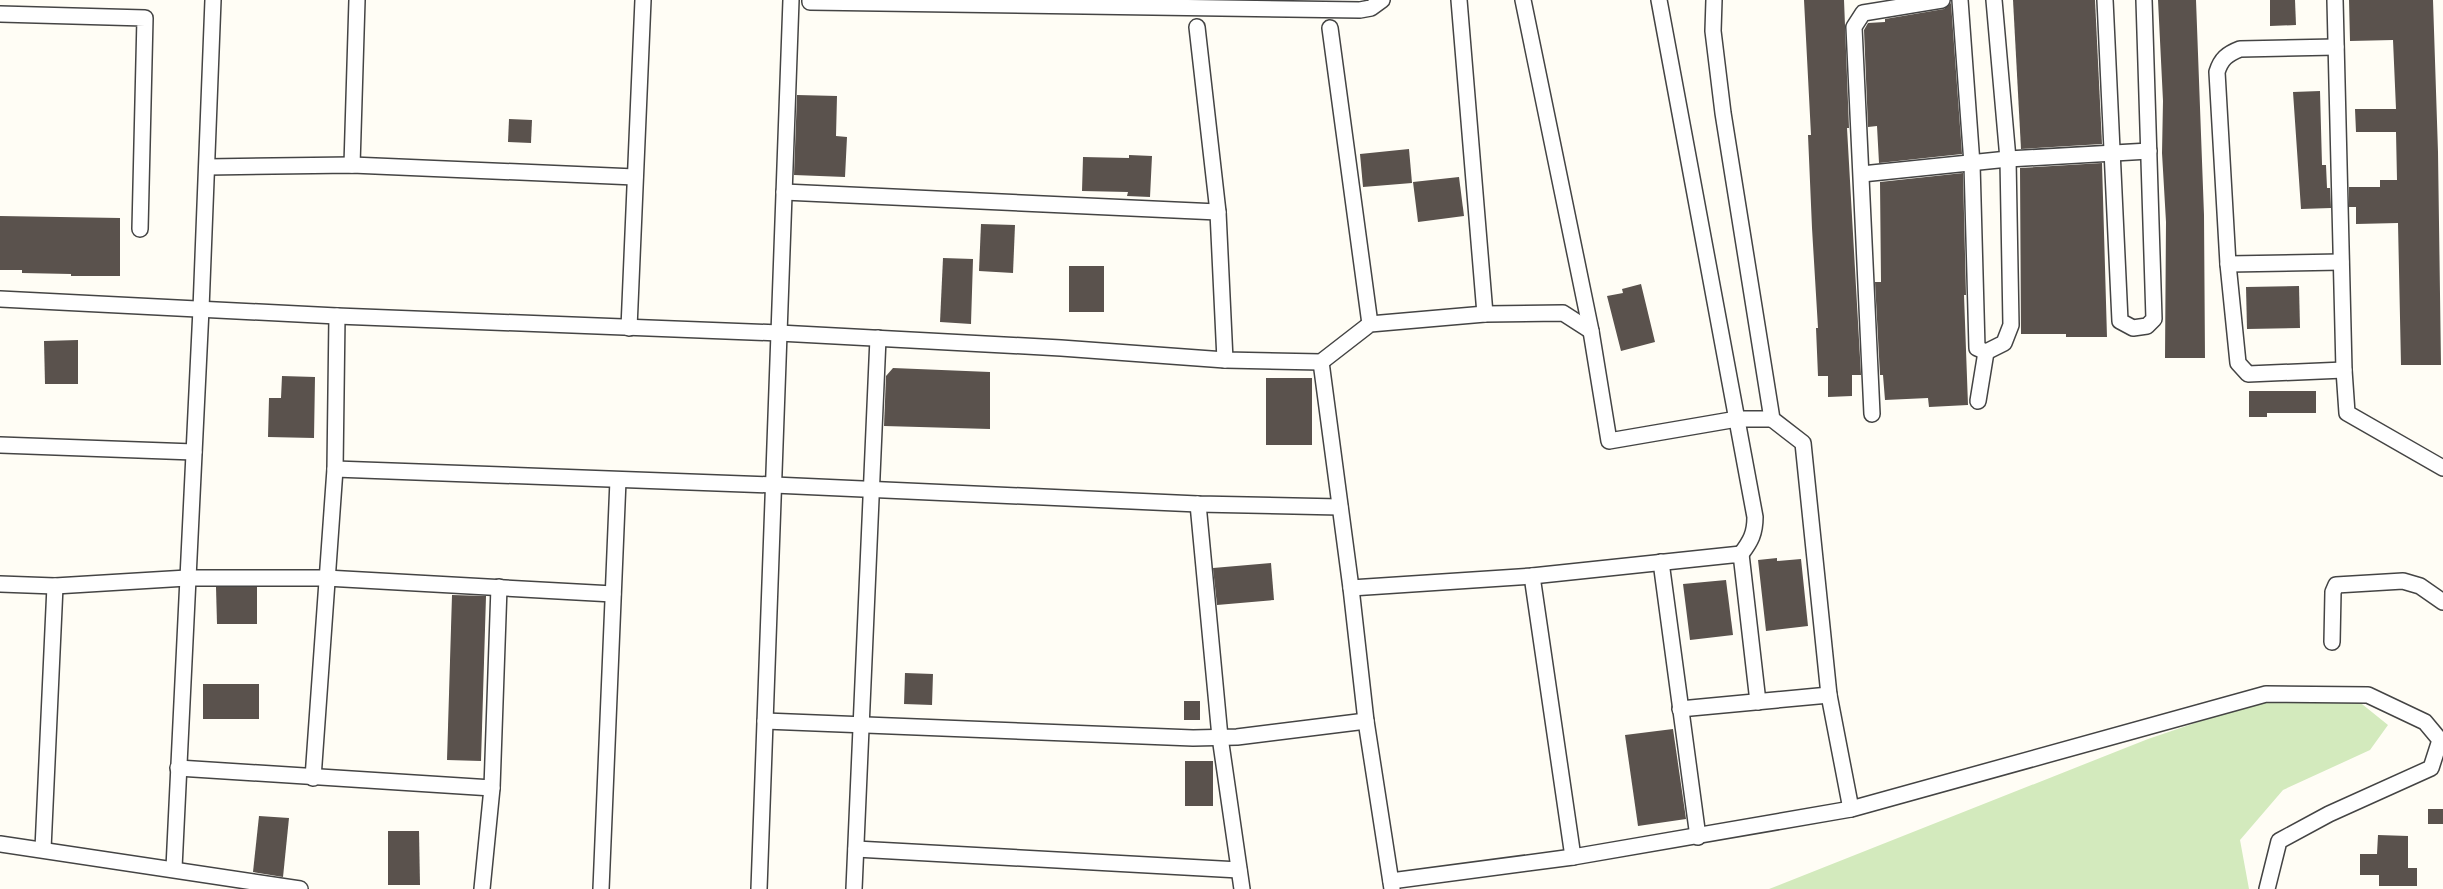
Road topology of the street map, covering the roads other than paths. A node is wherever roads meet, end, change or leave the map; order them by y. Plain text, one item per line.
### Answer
1 (213, 0) edge
2 (357, 0) edge
3 (643, 0) edge
4 (791, 0) edge
5 (810, 0) edge
6 (1382, 0) edge
7 (1459, 0) edge
8 (1523, 0) edge
9 (1659, 0) edge
10 (1714, 0) edge
11 (1942, 0) edge
12 (1960, 0) edge
13 (1994, 0) edge
14 (2104, 0) edge
15 (2144, 0) edge
16 (2335, 0) edge
17 (939, 2) edge
18 (1099, 3) edge
19 (1244, 4) edge
20 (0, 14) edge
21 (1196, 28) dead end
22 (1330, 28) dead end
23 (2336, 47) junction
24 (2149, 150) junction
25 (2112, 153) junction
26 (2008, 159) junction
27 (1972, 164) junction
28 (352, 165) junction
29 (207, 167) junction
30 (1862, 174) junction
31 (635, 177) junction
32 (784, 192) junction
33 (1218, 212) junction
34 (140, 229) dead end
35 (2341, 262) junction
36 (2228, 264) junction
37 (0, 300) edge
38 (201, 309) junction
39 (1485, 314) junction
40 (337, 316) junction
41 (1370, 324) junction
42 (628, 328) junction
43 (1591, 331) junction
44 (779, 333) junction
45 (878, 338) junction
46 (1986, 352) junction
47 (1225, 360) junction
48 (1321, 362) junction
49 (2344, 370) junction
50 (1978, 401) dead end
51 (1872, 414) dead end
52 (1738, 419) junction
53 (1772, 419) junction
54 (0, 445) edge
55 (194, 452) junction
56 (2443, 468) edge
57 (335, 469) junction
58 (618, 480) junction
59 (774, 485) junction
60 (873, 491) junction
61 (1198, 504) junction
62 (1340, 507) junction
63 (1741, 554) junction
64 (1661, 562) junction
65 (1532, 576) junction
66 (187, 578) junction
67 (326, 578) junction
68 (0, 584) edge
69 (54, 586) junction
70 (499, 587) junction
71 (1351, 588) junction
72 (613, 594) junction
73 (2443, 602) edge
74 (2332, 642) dead end
75 (1829, 695) junction
76 (1758, 702) junction
77 (1680, 709) junction
78 (765, 721) junction
79 (1366, 721) junction
80 (859, 724) junction
81 (1220, 737) junction
82 (2441, 741) edge
83 (178, 768) junction
84 (313, 778) junction
85 (492, 788) junction
86 (1851, 809) junction
87 (1698, 837) junction
88 (0, 844) edge
89 (43, 849) junction
90 (856, 849) junction
91 (1573, 858) junction
92 (174, 868) junction
93 (1239, 870) junction
94 (1392, 885) edge
95 (300, 889) edge
96 (482, 889) edge
97 (601, 889) edge
98 (759, 889) edge
99 (854, 889) edge
100 (1242, 889) edge
101 (2267, 889) edge

1 - 29 street
2 - 28 street
3 - 31 street
4 - 32 street
5 - 17 street
6 - 19 street
7 - 39 street
8 - 43 street
9 - 52 street
10 - 53 street
11 - 30 street
12 - 27 street
13 - 26 street
14 - 25 street
15 - 24 street
16 - 23 street
17 - 18 street
18 - 19 street
20 - 34 street
21 - 33 street
22 - 41 street
23 - 35 street
23 - 36 street
24 - 25 street
24 - 25 street
25 - 26 street
26 - 27 street
26 - 46 street
27 - 30 street
27 - 46 street
28 - 29 street
28 - 31 street
29 - 38 street
30 - 51 street
31 - 42 street
32 - 33 street
32 - 44 street
33 - 47 street
35 - 36 street
35 - 49 street
36 - 49 street
37 - 38 street
38 - 40 street
38 - 55 street
39 - 41 street
39 - 43 street
40 - 42 street
40 - 57 street
41 - 48 street
42 - 44 street
43 - 52 street
44 - 45 street
44 - 59 street
45 - 47 street
45 - 60 street
46 - 50 street
47 - 48 street
48 - 62 street
49 - 56 street
52 - 53 street
52 - 63 street
53 - 75 street
54 - 55 street
55 - 66 street
57 - 58 street
57 - 67 street
58 - 59 street
58 - 72 street
59 - 60 street
59 - 78 street
60 - 61 street
60 - 80 street
61 - 62 street
61 - 81 street
62 - 71 street
63 - 64 street
63 - 76 street
64 - 65 street
64 - 77 street
65 - 71 street
65 - 91 street
66 - 67 street
66 - 69 street
66 - 83 street
67 - 70 street
67 - 84 street
68 - 69 street
69 - 89 street
70 - 72 street
70 - 85 street
71 - 79 street
72 - 97 street
73 - 74 street
75 - 76 street
75 - 86 street
76 - 77 street
77 - 87 street
78 - 80 street
78 - 98 street
79 - 81 street
79 - 94 street
80 - 81 street
80 - 90 street
81 - 93 street
82 - 86 street
82 - 101 street
83 - 84 street
83 - 92 street
84 - 85 street
85 - 96 street
86 - 87 street
87 - 91 street
88 - 89 street
89 - 92 street
90 - 93 street
90 - 99 street
91 - 94 street
92 - 95 street
93 - 100 street

